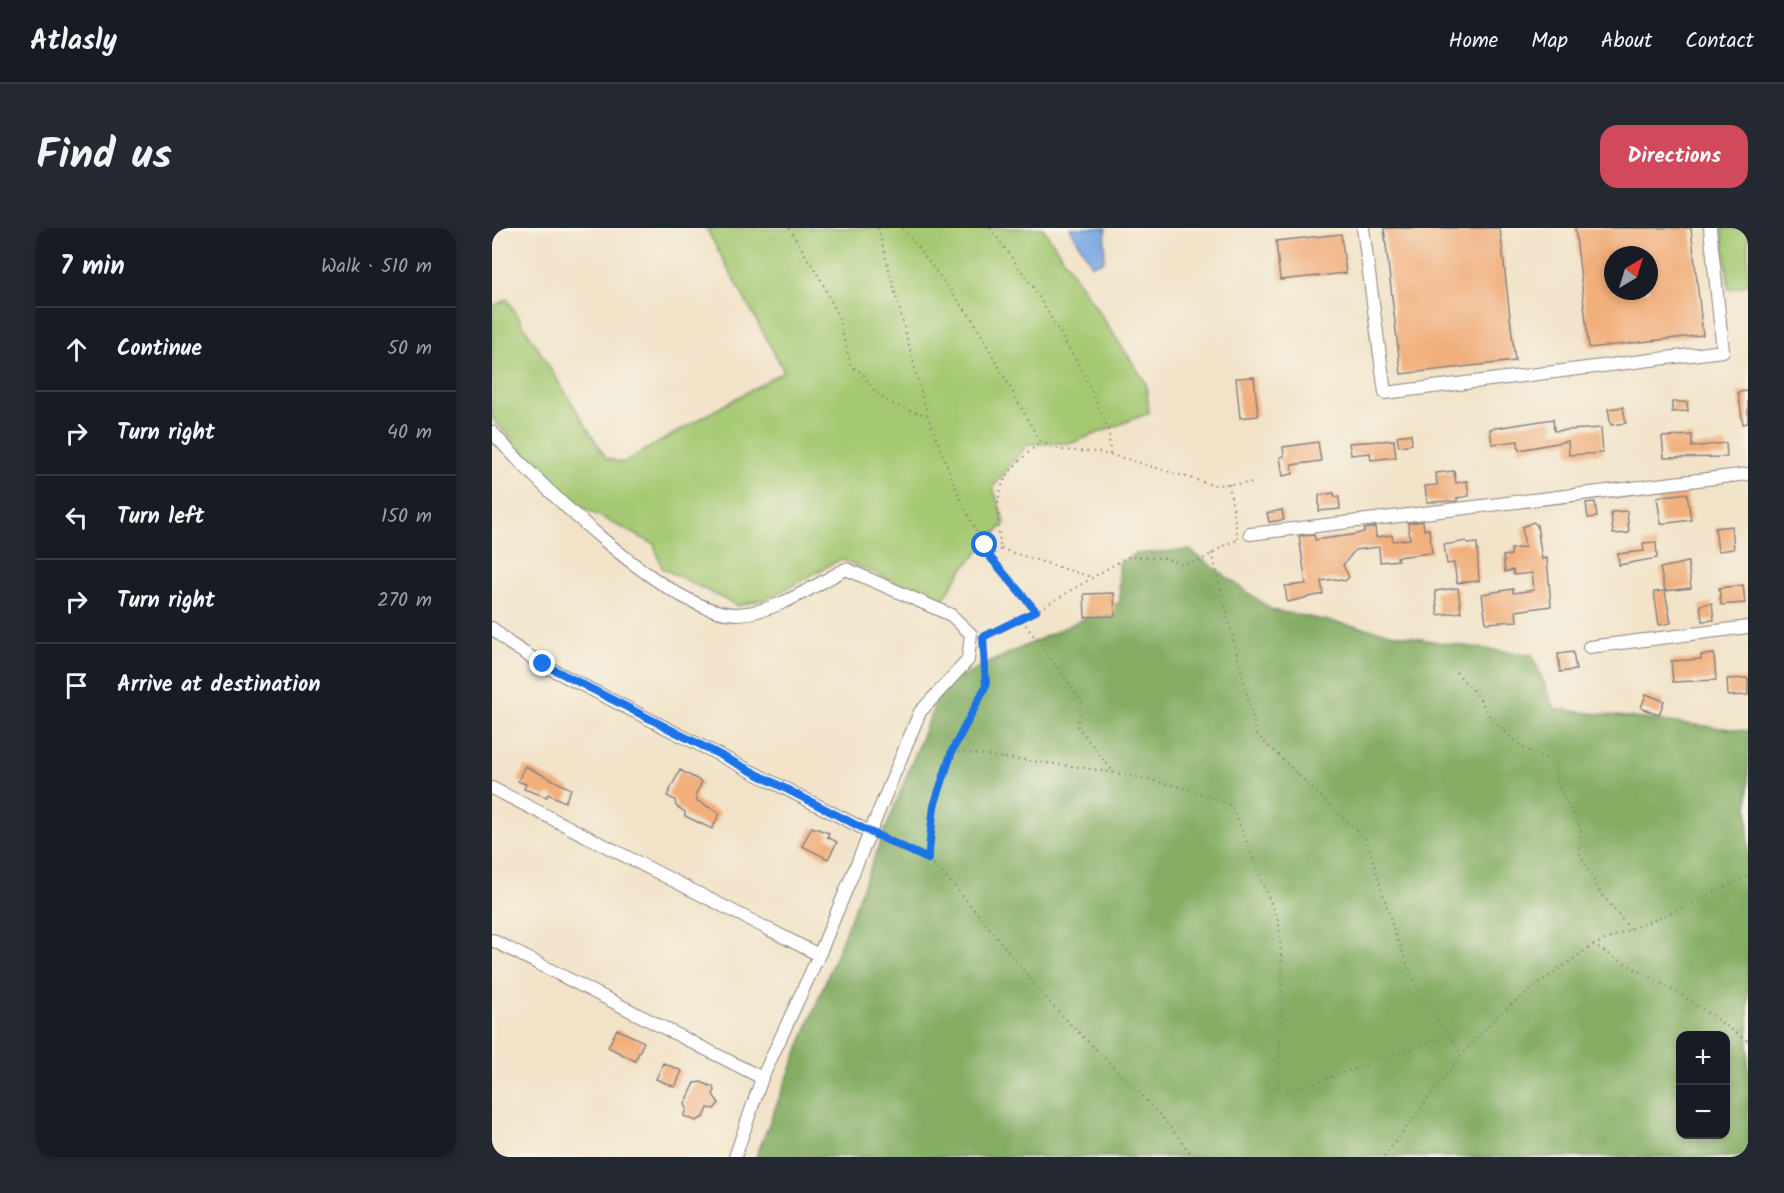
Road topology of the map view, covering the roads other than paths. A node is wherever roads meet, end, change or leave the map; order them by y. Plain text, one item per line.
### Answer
1 (1363, 228) edge
2 (1710, 228) edge
3 (492, 432) edge
4 (1748, 474) edge
5 (1250, 534) road end
6 (492, 627) edge
7 (1748, 627) edge
8 (1589, 647) dead end
9 (492, 788) edge
10 (870, 832) junction
11 (492, 940) edge
12 (819, 956) junction
13 (762, 1078) junction
14 (735, 1157) edge

1 - 2 street
3 - 10 street
4 - 5 street
6 - 10 street
7 - 8 street
9 - 12 street
10 - 12 street
11 - 13 street
12 - 13 street
13 - 14 street

